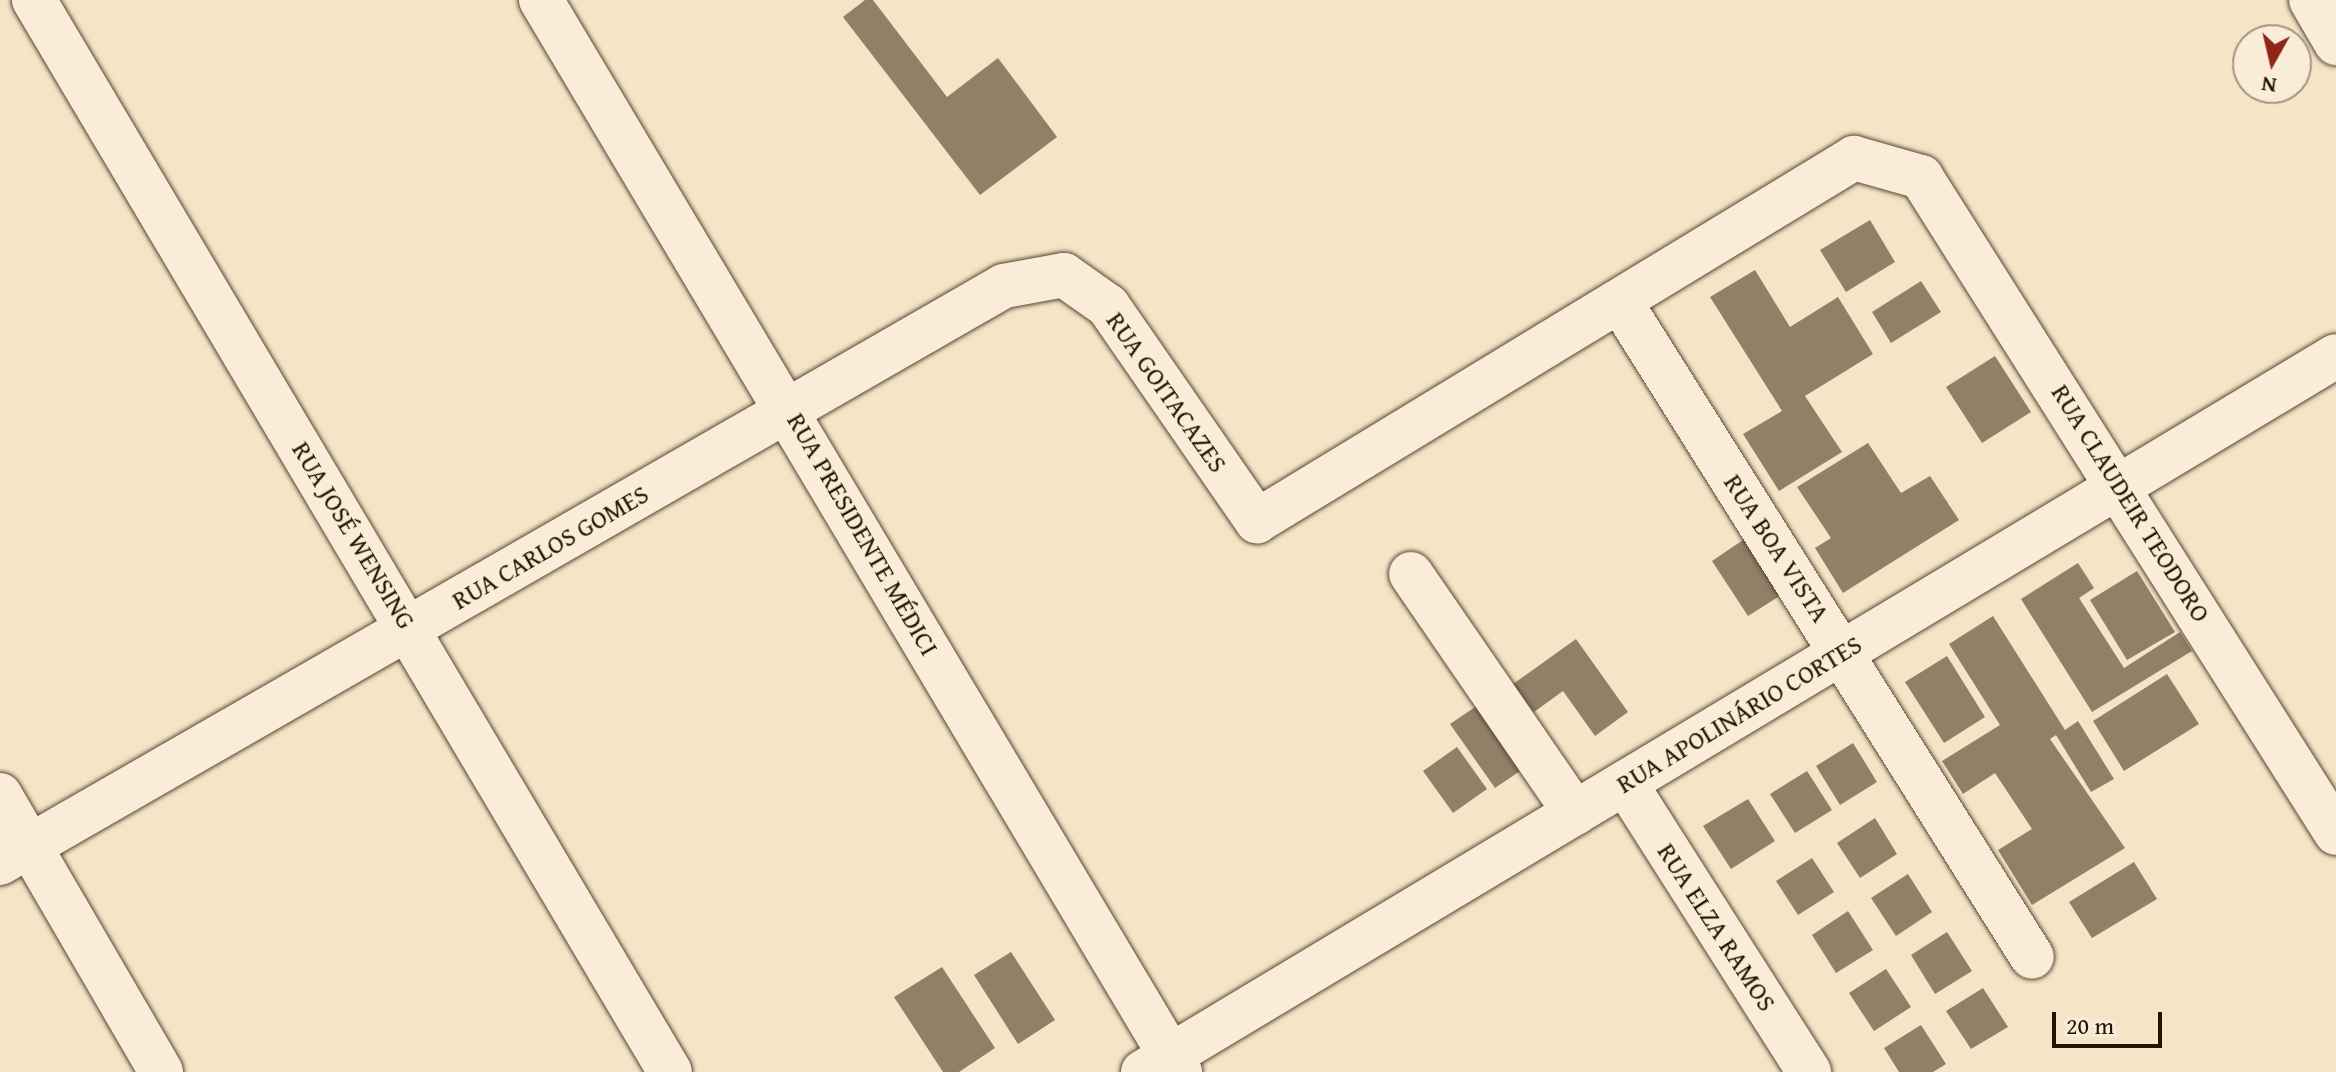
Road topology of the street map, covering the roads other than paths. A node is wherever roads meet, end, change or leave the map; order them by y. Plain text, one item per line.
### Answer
1 (34, 0) edge
2 (541, 0) edge
3 (2311, 0) edge
4 (2336, 43) edge
5 (1064, 275) joint
6 (1621, 303) junction
7 (2336, 356) edge
8 (789, 407) junction
9 (2122, 485) junction
10 (1411, 574) dead end
11 (410, 629) junction
12 (1844, 652) junction
13 (1625, 783) junction
14 (0, 795) edge
15 (1575, 813) junction
16 (2336, 833) edge
17 (15, 854) edge
18 (2032, 957) dead end
19 (1164, 1067) edge
20 (161, 1072) edge
21 (670, 1072) edge
22 (1809, 1072) edge

1 - 11 street, RUA JOSÉ WENSING
2 - 8 street, RUA PRESIDENTE MÉDICI
3 - 4 street
5 - 6 street, RUA GOITACAZES
5 - 8 street, RUA CARLOS GOMES
6 - 9 street, RUA CLAUDEIR TEODORO
6 - 12 street, RUA BOA VISTA
7 - 9 street, RUA APOLINÁRIO CORTES
8 - 11 street, RUA CARLOS GOMES
8 - 19 street, RUA PRESIDENTE MÉDICI
9 - 12 street, RUA APOLINÁRIO CORTES
9 - 16 street, RUA CLAUDEIR TEODORO
10 - 15 street
11 - 17 street, RUA CARLOS GOMES
11 - 21 street, RUA JOSÉ WENSING
12 - 13 street, RUA APOLINÁRIO CORTES
12 - 18 street, RUA BOA VISTA
13 - 15 street, RUA APOLINÁRIO CORTES
13 - 22 street, RUA ELZA RAMOS
14 - 17 street
15 - 19 street, RUA APOLINÁRIO CORTES
17 - 20 street

